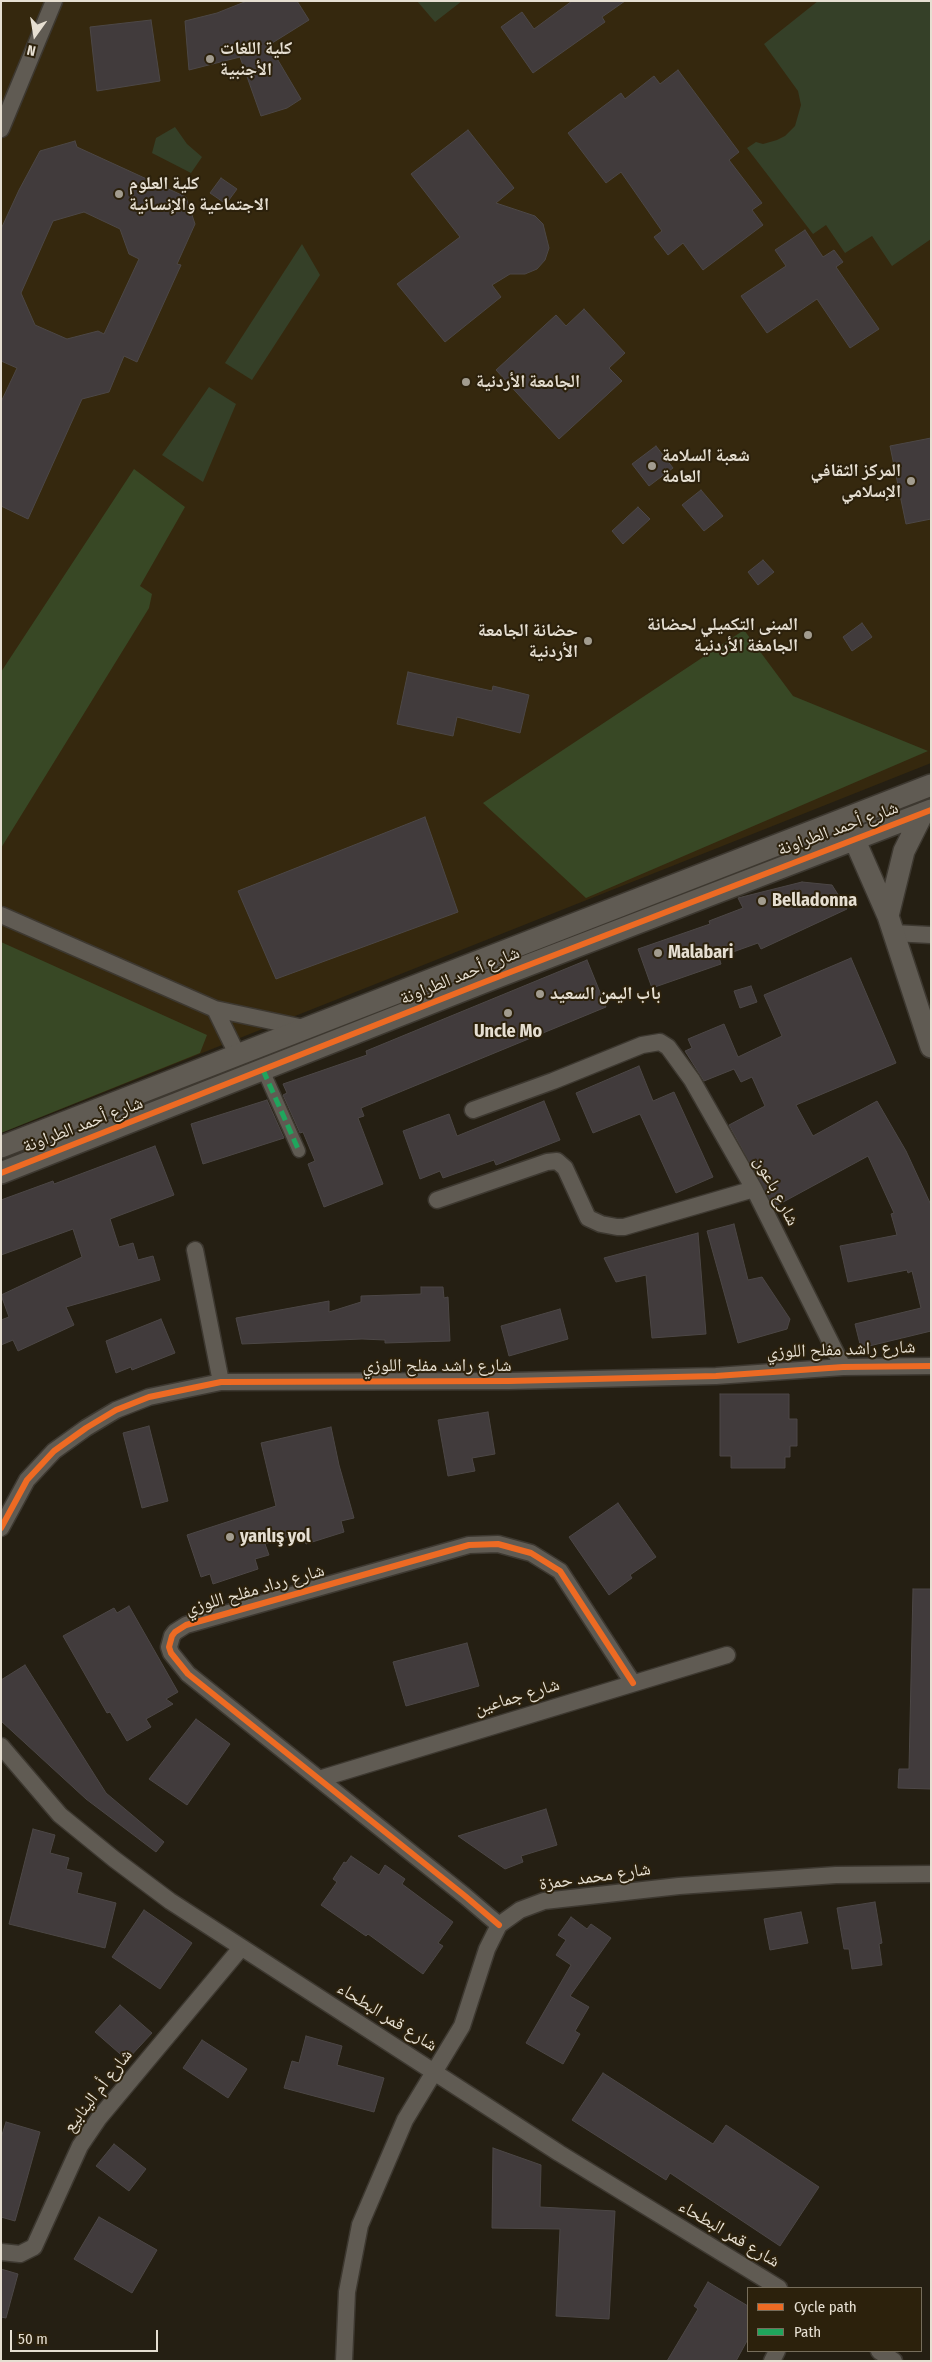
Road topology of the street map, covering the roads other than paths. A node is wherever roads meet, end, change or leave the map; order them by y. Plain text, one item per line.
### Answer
1 (54, 1) edge
2 (1, 129) edge
3 (931, 785) edge
4 (927, 812) edge
5 (845, 817) junction
6 (854, 841) junction
7 (1, 915) edge
8 (891, 924) junction
9 (931, 935) edge
10 (215, 1009) junction
11 (304, 1028) junction
12 (931, 1047) edge
13 (238, 1056) junction
14 (263, 1070) junction
15 (473, 1110) dead end
16 (1, 1147) edge
17 (299, 1152) dead end
18 (1, 1173) edge
19 (754, 1189) junction
20 (437, 1200) dead end
21 (195, 1250) dead end
22 (931, 1366) edge
23 (843, 1367) junction
24 (221, 1382) junction
25 (1, 1528) edge
26 (727, 1655) dead end
27 (633, 1682) junction
28 (1, 1746) edge
29 (319, 1778) junction
30 (931, 1874) edge
31 (499, 1926) junction
32 (241, 1948) junction
33 (436, 2072) junction
34 (1, 2252) edge
35 (777, 2287) edge
36 (880, 2352) edge
37 (344, 2361) edge
38 (894, 2361) edge

1 - 2 street
3 - 5 street, شارع أحمد الطراونة
4 - 6 street, شارع أحمد الطراونة
4 - 8 street
5 - 6 street
5 - 11 street, شارع أحمد الطراونة
6 - 8 street
6 - 14 street, شارع أحمد الطراونة
7 - 10 street
8 - 9 street
8 - 12 street
10 - 11 street
10 - 13 street
11 - 13 street, شارع أحمد الطراونة
13 - 16 street, شارع أحمد الطراونة
14 - 17 street
14 - 18 street, شارع أحمد الطراونة
15 - 19 street, شارع باعون
19 - 20 street
19 - 23 street, شارع باعون
21 - 24 street
22 - 23 street, شارع راشد مفلح اللوزي
23 - 24 street, شارع راشد مفلح اللوزي
24 - 25 street, شارع راشد مفلح اللوزي
26 - 27 street, شارع جماعين
27 - 29 street, شارع جماعين
27 - 29 street, شارع رداد مفلح اللوزي
28 - 32 street, شارع قمر البطحاء
29 - 31 street, شارع رداد مفلح اللوزي
30 - 31 street, شارع محمد حمزة
31 - 33 street, شارع محمد حمزة
32 - 33 street, شارع قمر البطحاء
32 - 34 street, شارع أم الينابيع
33 - 35 street, شارع قمر البطحاء
33 - 37 street, شارع محمد حمزة
36 - 38 street

